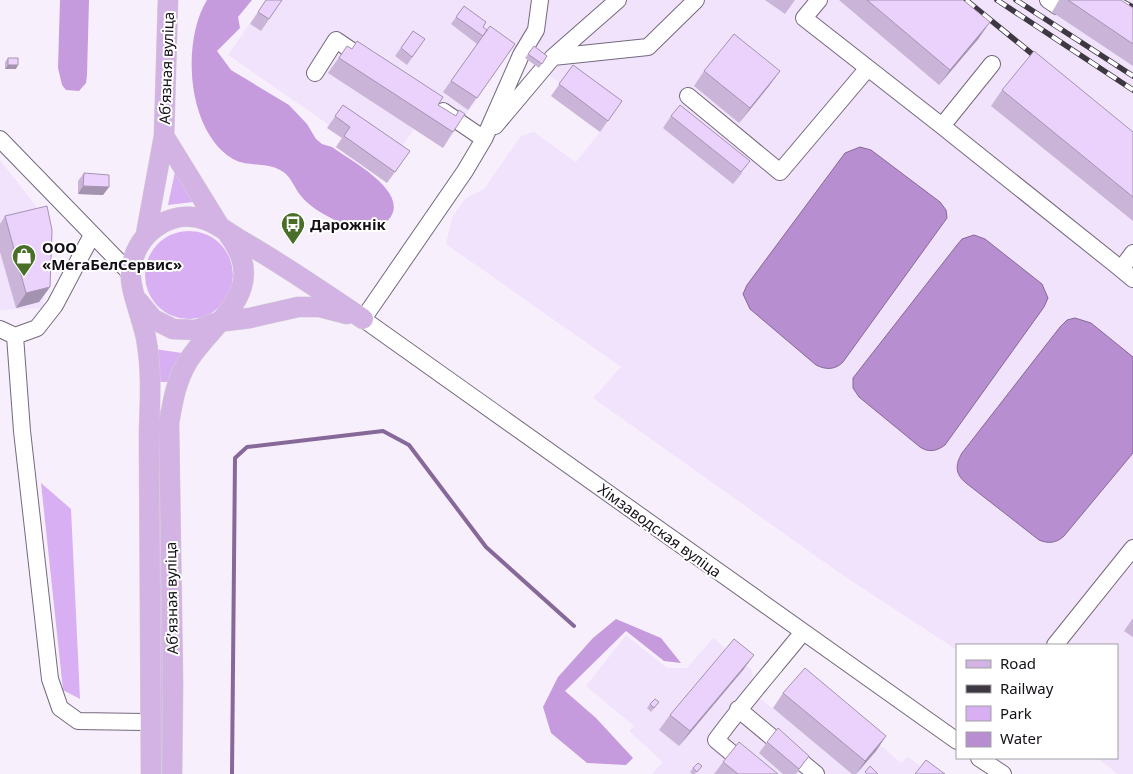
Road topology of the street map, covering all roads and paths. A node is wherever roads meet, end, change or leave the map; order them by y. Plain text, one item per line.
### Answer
1 (168, 0) edge
2 (540, 0) edge
3 (618, 0) edge
4 (696, 0) edge
5 (819, 0) edge
6 (553, 57) junction
7 (992, 64) dead end
8 (378, 68) edge
9 (868, 68) junction
10 (315, 73) dead end
11 (688, 96) dead end
12 (427, 100) edge
13 (942, 126) junction
14 (164, 136) junction
15 (0, 139) edge
16 (484, 139) junction
17 (223, 230) junction
18 (146, 234) junction
19 (92, 235) junction
20 (1133, 253) edge
21 (130, 273) junction
22 (1127, 274) edge
23 (138, 301) junction
24 (363, 319) junction
25 (218, 322) junction
26 (7, 332) edge
27 (1133, 548) edge
28 (803, 632) junction
29 (1056, 644) edge
30 (738, 709) junction
31 (144, 722) dead end
32 (956, 741) edge
33 (980, 759) edge
34 (997, 773) edge
35 (152, 774) edge
36 (172, 774) edge
37 (757, 774) edge
38 (816, 774) edge

1 - 14 main road, Абʼязная вуліца
2 - 16 street
3 - 6 street
4 - 6 street
5 - 9 street
6 - 16 street
7 - 13 street
8 - 10 street
9 - 11 street
9 - 13 street
12 - 16 street
13 - 22 street
14 - 17 main road
14 - 18 main road, Абʼязная вуліца
15 - 19 street
16 - 24 street
17 - 18 main road
17 - 24 main road
17 - 25 main road
18 - 21 main road
19 - 21 street
19 - 26 street
20 - 22 street
21 - 23 main road
23 - 25 main road
23 - 35 main road, Абʼязная вуліца
24 - 25 main road
24 - 28 street, Хімзаводская вуліца
25 - 36 main road, Абʼязная вуліца
26 - 31 street
27 - 29 street
28 - 30 street
28 - 32 street, Хімзаводская вуліца
30 - 37 street
30 - 38 street
33 - 34 street

